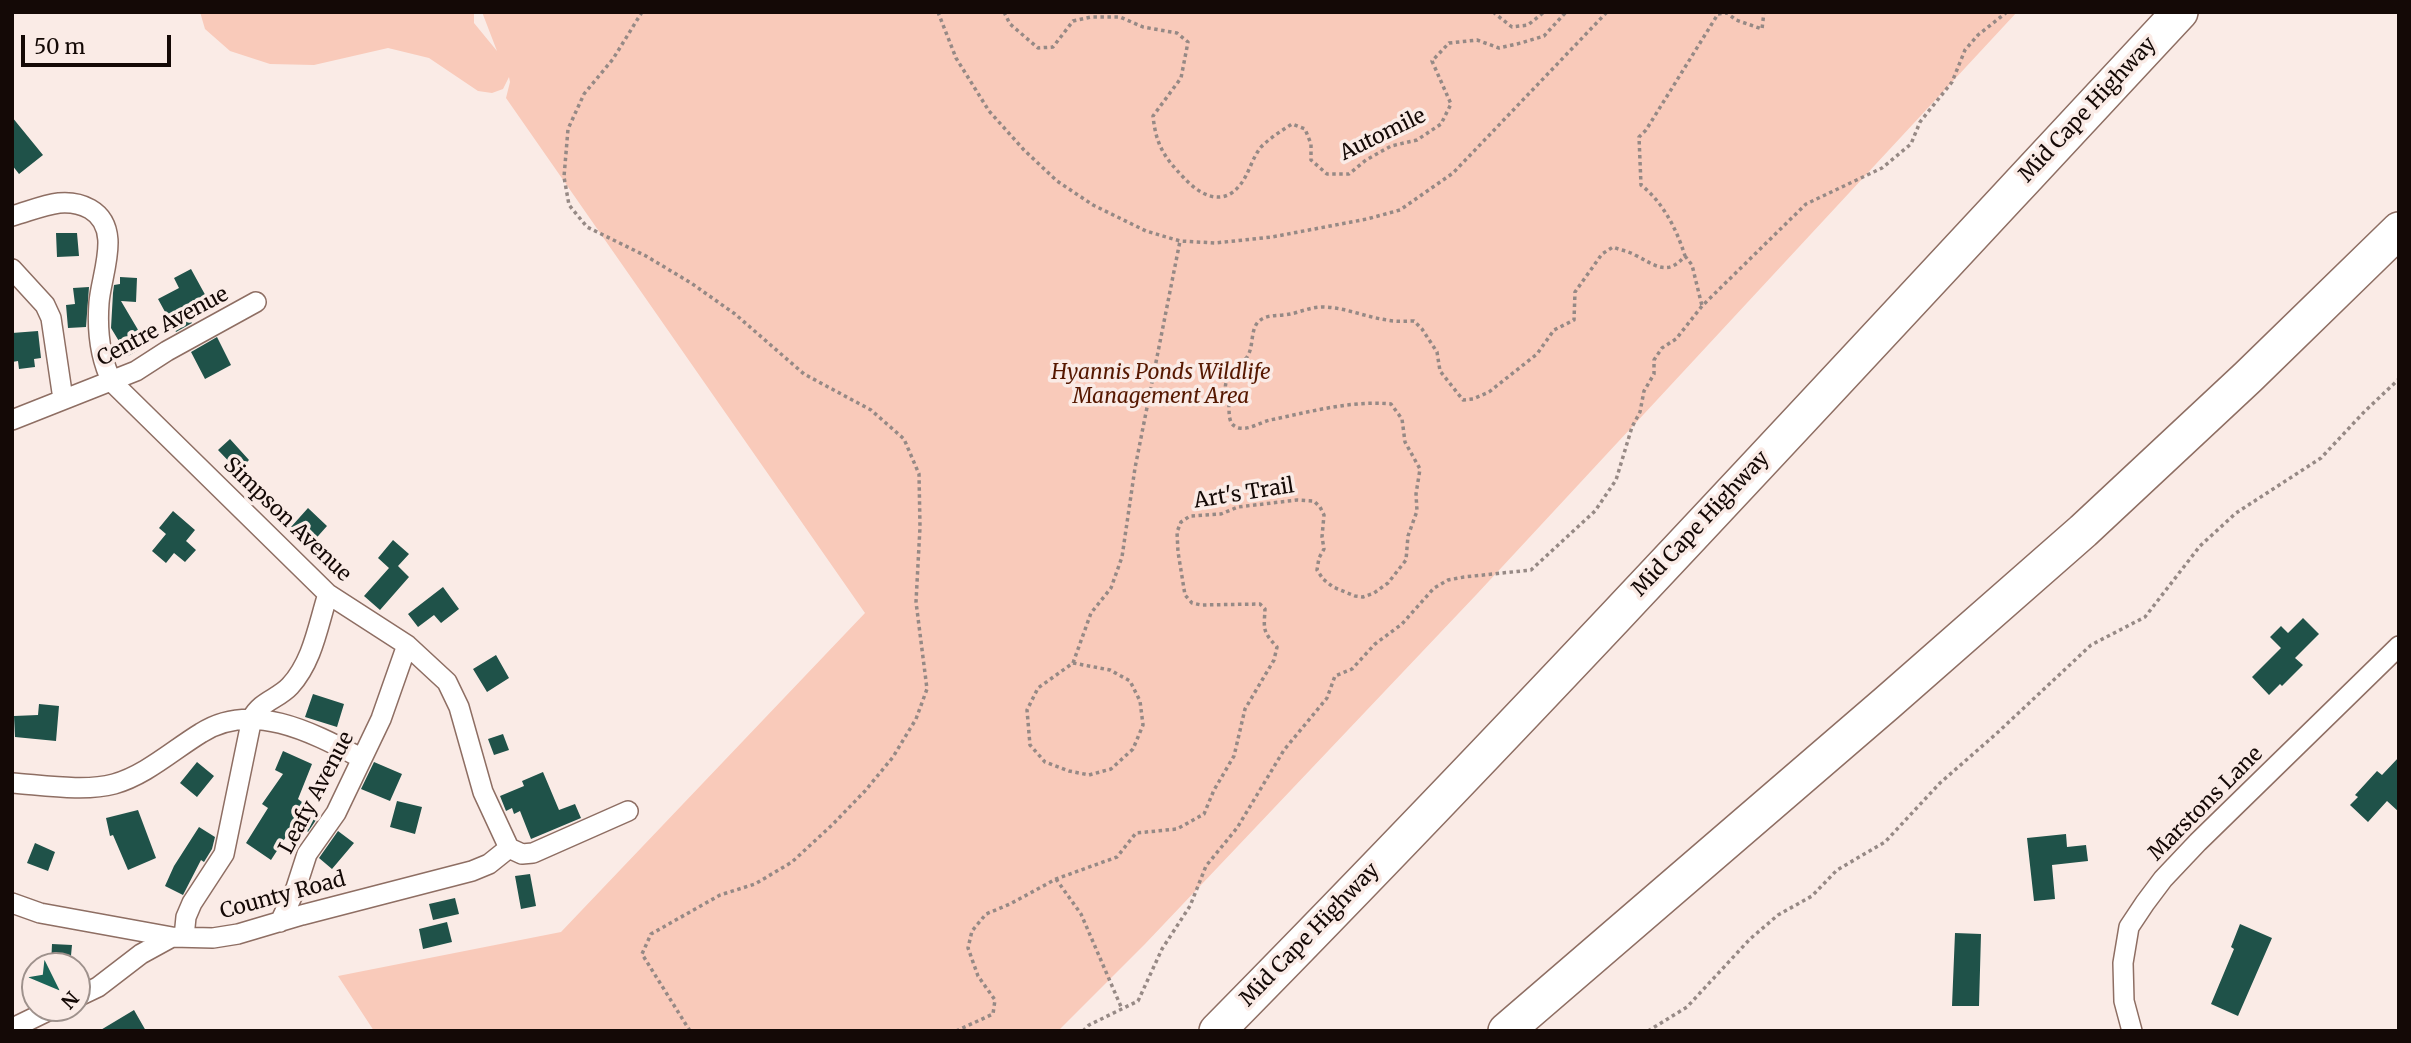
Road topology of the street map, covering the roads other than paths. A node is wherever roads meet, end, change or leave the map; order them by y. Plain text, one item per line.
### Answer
1 (2180, 12) edge
2 (12, 216) edge
3 (2399, 230) edge
4 (12, 269) edge
5 (256, 302) dead end
6 (111, 382) junction
7 (63, 400) junction
8 (12, 420) edge
9 (328, 594) junction
10 (407, 645) junction
11 (2399, 646) edge
12 (252, 718) junction
13 (361, 758) junction
14 (12, 783) edge
15 (628, 811) dead end
16 (509, 848) junction
17 (12, 903) edge
18 (280, 922) junction
19 (178, 937) junction
20 (91, 990) edge
21 (25, 1022) edge
22 (19, 1025) dead end
23 (1217, 1031) edge
24 (1506, 1031) edge
25 (2132, 1031) edge

1 - 23 highway, Mid Cape Highway
2 - 6 street, Simpson Avenue
3 - 24 highway
4 - 7 street
5 - 6 street, Centre Avenue
6 - 7 street, Centre Avenue
6 - 9 street, Simpson Avenue
7 - 8 street, Centre Avenue
9 - 10 street, Simpson Avenue
9 - 12 street
10 - 13 street, Leafy Avenue
10 - 16 street, Simpson Avenue
11 - 25 street, Marstons Lane
12 - 13 street
12 - 14 street
12 - 19 street
13 - 18 street, Leafy Avenue
15 - 16 street
16 - 18 street, County Road
17 - 19 street
18 - 19 street, County Road
19 - 20 street, County Road
21 - 22 street

